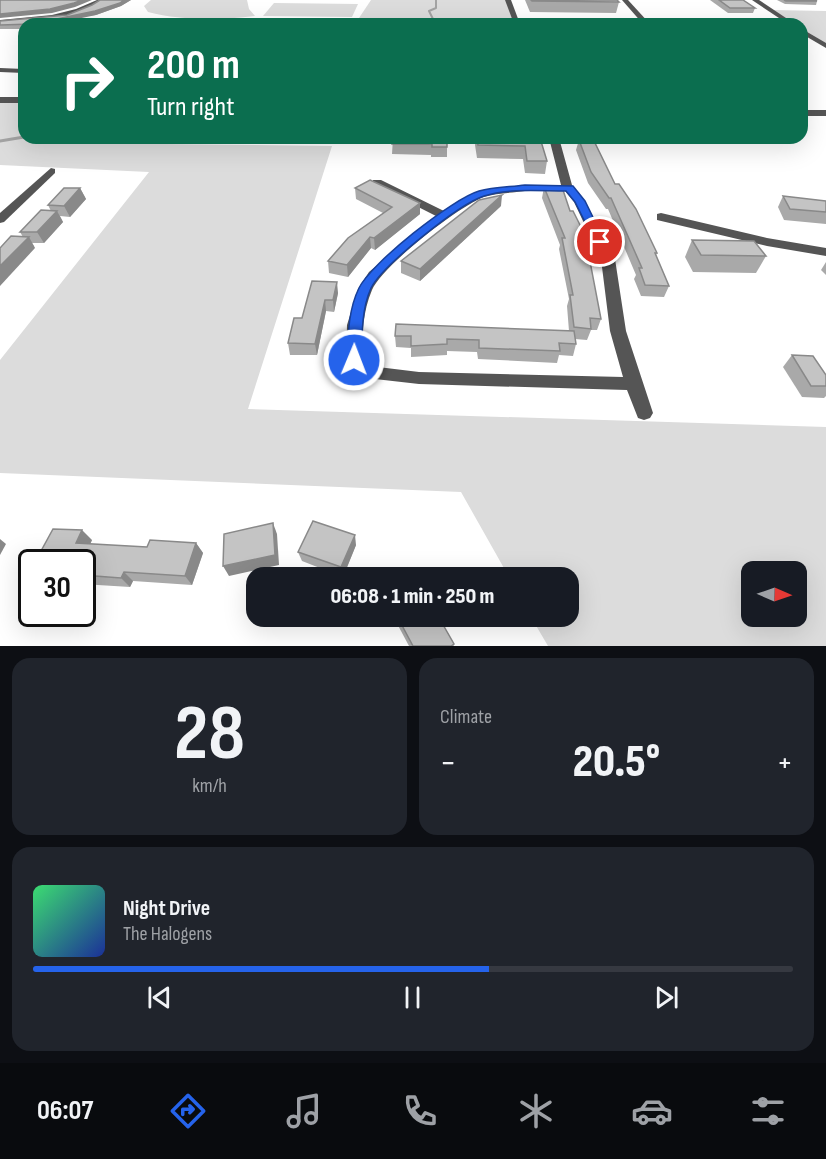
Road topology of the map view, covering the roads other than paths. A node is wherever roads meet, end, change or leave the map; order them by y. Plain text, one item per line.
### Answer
1 (101, 0) edge
2 (508, 0) edge
3 (625, 0) edge
4 (755, 0) edge
5 (33, 18) edge
6 (515, 18) edge
7 (642, 18) edge
8 (783, 18) edge
9 (18, 20) edge
10 (0, 22) edge
11 (808, 35) edge
12 (826, 46) edge
13 (0, 70) edge
14 (18, 71) edge
15 (0, 100) edge
16 (18, 100) edge
17 (808, 113) edge
18 (826, 113) edge
19 (552, 144) edge
20 (51, 171) dead end
21 (377, 182) edge
22 (569, 188) junction
23 (443, 215) junction
24 (660, 217) dead end
25 (0, 219) edge
26 (826, 252) edge
27 (633, 384) junction
28 (644, 413) dead end

1 - 5 street
2 - 6 street
3 - 7 street
4 - 8 street
9 - 10 street
11 - 12 street
13 - 14 street
15 - 16 street
17 - 18 street
19 - 22 street
20 - 25 street
21 - 23 street
22 - 23 street
22 - 27 street
23 - 27 street
24 - 26 street
27 - 28 street

